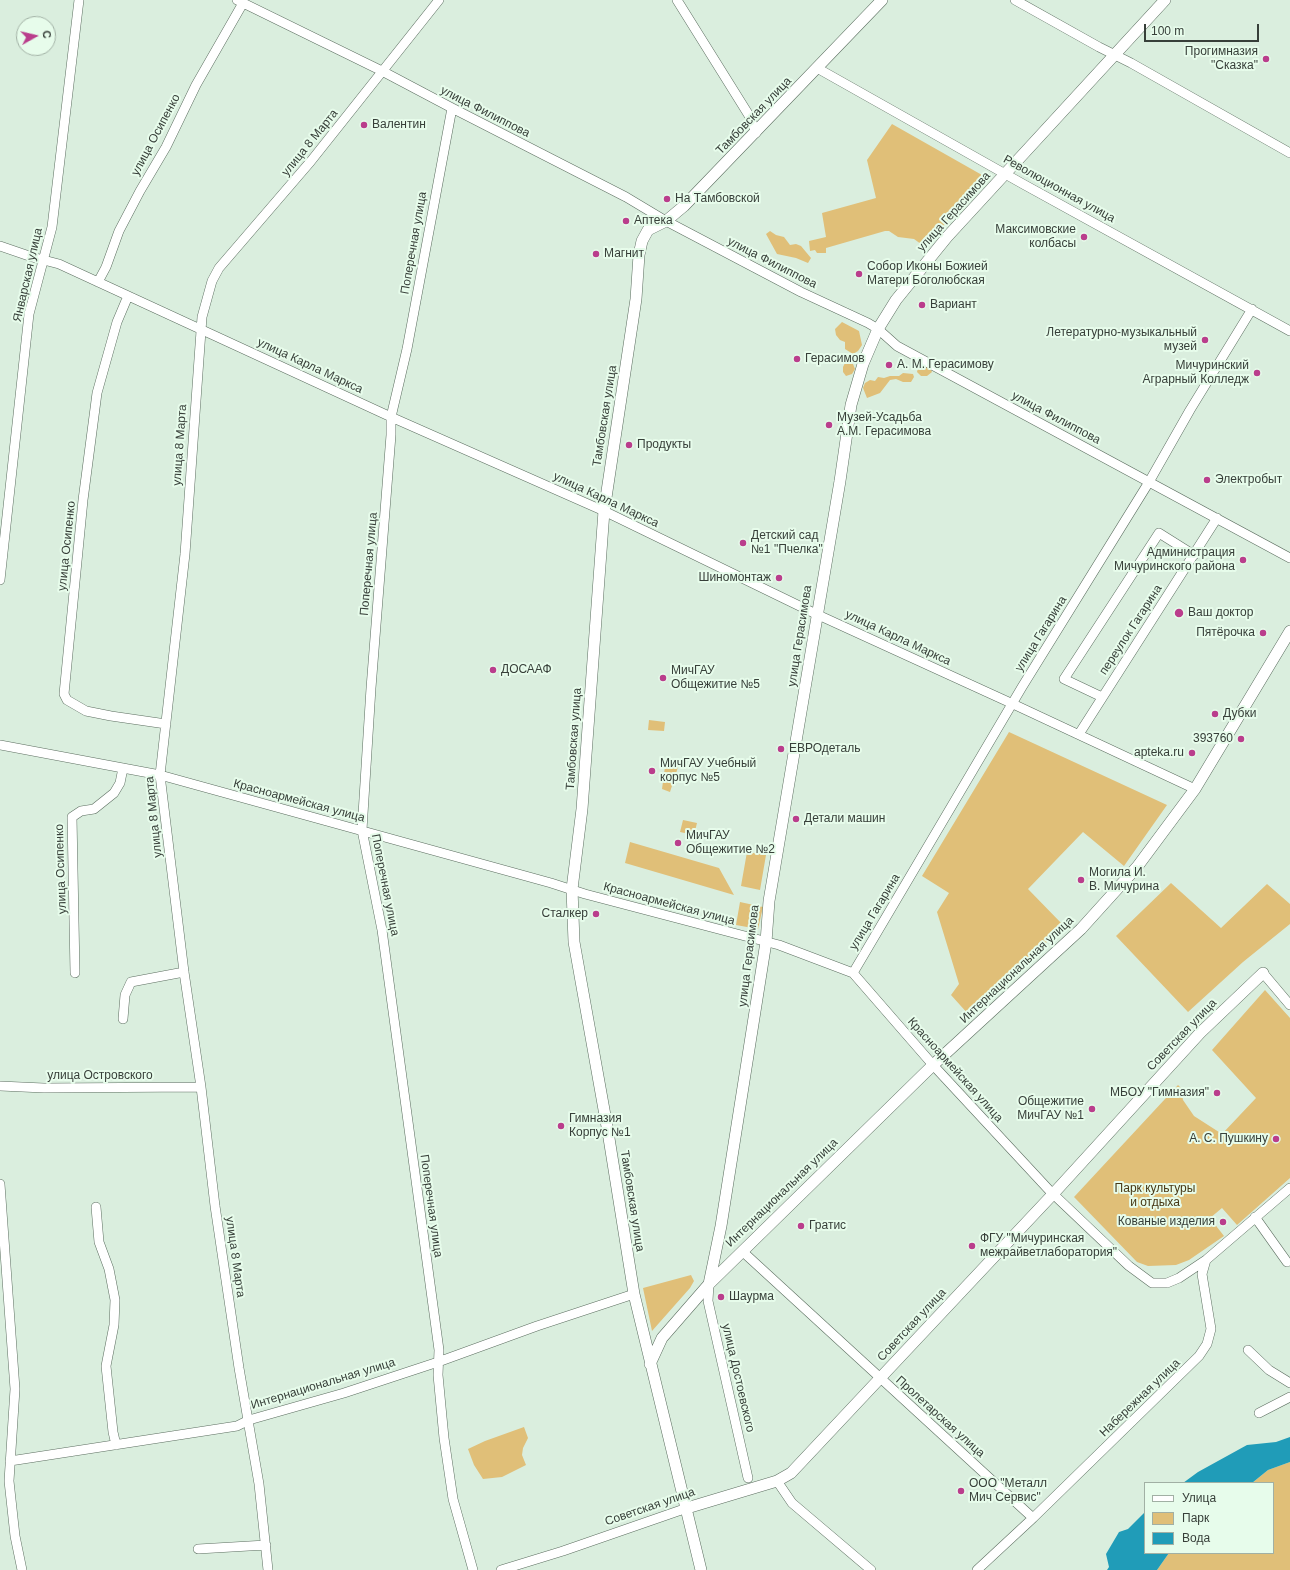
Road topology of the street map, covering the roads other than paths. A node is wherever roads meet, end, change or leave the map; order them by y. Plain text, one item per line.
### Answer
1 (79, 0) edge
2 (439, 0) edge
3 (677, 0) edge
4 (882, 0) edge
5 (1015, 0) edge
6 (1165, 0) edge
7 (240, 2) edge
8 (1114, 55) junction
9 (817, 68) junction
10 (382, 71) junction
11 (452, 108) junction
12 (756, 133) junction
13 (1290, 153) edge
14 (1006, 174) junction
15 (666, 221) junction
16 (0, 246) edge
17 (44, 260) junction
18 (98, 282) junction
19 (128, 296) junction
20 (1252, 308) junction
21 (878, 328) junction
22 (201, 330) junction
23 (1290, 331) edge
24 (391, 417) junction
25 (1149, 482) junction
26 (604, 511) junction
27 (1217, 518) junction
28 (1194, 555) junction
29 (1290, 558) edge
30 (0, 580) edge
31 (816, 614) junction
32 (1290, 631) edge
33 (1102, 697) junction
34 (1013, 704) junction
35 (166, 724) junction
36 (1079, 734) junction
37 (0, 746) edge
38 (123, 768) junction
39 (160, 775) junction
40 (1195, 789) junction
41 (362, 830) junction
42 (572, 889) junction
43 (766, 942) junction
44 (184, 972) junction
45 (75, 973) dead end
46 (853, 973) junction
47 (1263, 973) joint
48 (1290, 1005) edge
49 (123, 1020) dead end
50 (933, 1065) junction
51 (0, 1086) edge
52 (201, 1087) junction
53 (0, 1184) edge
54 (1290, 1188) edge
55 (1054, 1194) junction
56 (96, 1207) dead end
57 (1255, 1217) junction
58 (742, 1251) junction
59 (1206, 1260) junction
60 (1287, 1262) dead end
61 (709, 1284) junction
62 (634, 1294) junction
63 (1248, 1350) dead end
64 (438, 1362) junction
65 (650, 1364) junction
66 (880, 1378) junction
67 (1290, 1383) edge
68 (1290, 1397) edge
69 (1259, 1413) dead end
70 (249, 1420) junction
71 (116, 1445) junction
72 (10, 1461) junction
73 (748, 1478) dead end
74 (777, 1481) junction
75 (686, 1508) junction
76 (1033, 1518) junction
77 (266, 1545) junction
78 (198, 1549) dead end
79 (22, 1570) edge
80 (268, 1570) edge
81 (473, 1570) edge
82 (501, 1570) edge
83 (701, 1570) edge
84 (871, 1570) edge
85 (977, 1570) edge

1 - 17 street, Январская улица
2 - 10 street, улица 8 Марта
3 - 12 street
4 - 9 main road, Тамбовская улица
5 - 8 street
6 - 8 main road, улица Герасимова
7 - 10 street, улица Филиппова
7 - 18 street, улица Осипенко
8 - 13 street
8 - 14 main road, улица Герасимова
9 - 12 main road, Тамбовская улица
9 - 14 street, Революционная улица
10 - 11 street, улица Филиппова
10 - 22 street, улица 8 Марта
11 - 15 street, улица Филиппова
11 - 24 street, Поперечная улица
12 - 15 main road, Тамбовская улица
14 - 20 street, Революционная улица
14 - 21 main road, улица Герасимова
15 - 21 street, улица Филиппова
15 - 26 main road, Тамбовская улица
16 - 17 street, улица Карла Маркса
17 - 18 street, улица Карла Маркса
17 - 30 street, Январская улица
18 - 19 street, улица Карла Маркса
19 - 22 street, улица Карла Маркса
19 - 35 street, улица Осипенко
20 - 23 street, Революционная улица
20 - 25 street, улица Гагарина
21 - 25 street, улица Филиппова
21 - 31 main road, улица Герасимова
22 - 24 street, улица Карла Маркса
22 - 35 street, улица 8 Марта
24 - 26 street, улица Карла Маркса
24 - 41 street, Поперечная улица
25 - 27 street, улица Филиппова
25 - 34 street, улица Гагарина
26 - 31 street, улица Карла Маркса
26 - 42 main road, Тамбовская улица
27 - 28 street, переулок Гагарина
27 - 29 street, улица Филиппова
28 - 33 street, переулок Гагарина
28 - 33 street
31 - 34 street, улица Карла Маркса
31 - 43 main road, улица Герасимова
32 - 40 main road, Интернациональная улица
33 - 36 street, переулок Гагарина
34 - 36 street, улица Карла Маркса
34 - 46 street, улица Гагарина
35 - 39 street, улица 8 Марта
36 - 40 street, улица Карла Маркса
37 - 38 street, Красноармейская улица
38 - 39 street, Красноармейская улица
38 - 45 street, улица Осипенко
39 - 41 street, Красноармейская улица
39 - 44 street, улица 8 Марта
40 - 50 main road, Интернациональная улица
41 - 42 street, Красноармейская улица
41 - 64 street, Поперечная улица
42 - 43 street, Красноармейская улица
42 - 62 main road, Тамбовская улица
43 - 46 street, Красноармейская улица
43 - 61 main road, улица Герасимова
44 - 49 street
44 - 52 street, улица 8 Марта
46 - 50 street, Красноармейская улица
47 - 48 street
47 - 55 main road, Советская улица
50 - 55 street, Красноармейская улица
50 - 58 main road, Интернациональная улица
51 - 52 street, улица Островского
52 - 70 street, улица 8 Марта
53 - 72 street
54 - 57 street
55 - 59 street, Красноармейская улица
55 - 66 main road, Советская улица
56 - 71 street
57 - 59 street
57 - 60 street
58 - 61 main road, Интернациональная улица
58 - 66 street, Пролетарская улица
59 - 76 street, Набережная улица
61 - 65 main road, улица Герасимова
61 - 73 street, улица Достоевского
62 - 64 street, Интернациональная улица
62 - 65 main road, Тамбовская улица
63 - 67 street
64 - 70 street, Интернациональная улица
64 - 81 street, Поперечная улица
65 - 75 main road, Тамбовская улица
66 - 74 main road, Советская улица
66 - 76 street, Пролетарская улица
68 - 69 street
70 - 71 street, Интернациональная улица
70 - 77 street, улица 8 Марта
71 - 72 street, Интернациональная улица
72 - 79 street
74 - 75 main road, Советская улица
74 - 84 street
75 - 82 street, Советская улица
75 - 83 main road, Тамбовская улица
76 - 85 street, Набережная улица
77 - 78 street
77 - 80 street, улица 8 Марта

